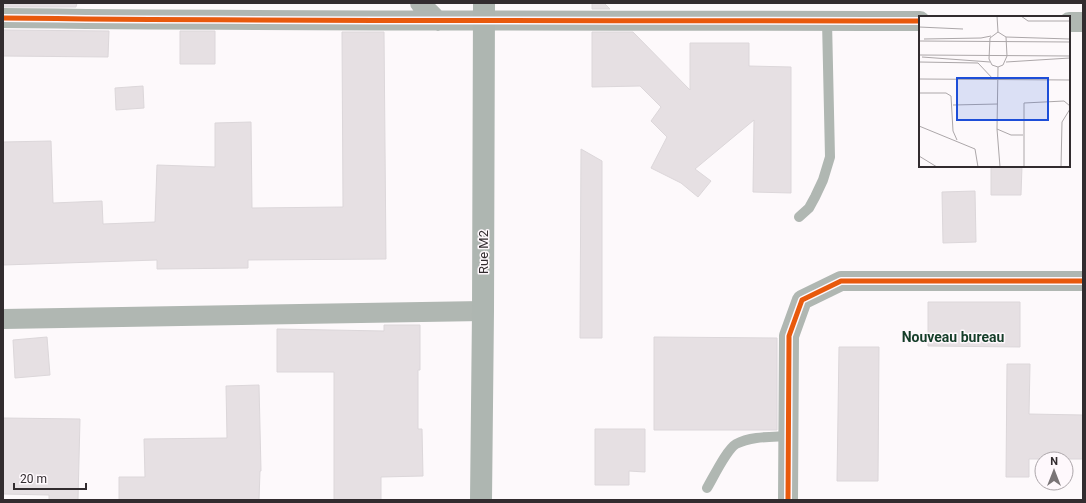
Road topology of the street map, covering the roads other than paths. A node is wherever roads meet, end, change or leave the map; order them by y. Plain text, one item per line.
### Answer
1 (420, 3) edge
2 (484, 12) edge
3 (3, 18) edge
4 (438, 21) junction
5 (827, 21) junction
6 (919, 21) edge
7 (1070, 22) edge
8 (1083, 22) edge
9 (799, 218) dead end
10 (1083, 281) edge
11 (483, 311) junction
12 (3, 319) edge
13 (788, 436) junction
14 (707, 488) dead end
15 (480, 500) edge
16 (788, 500) edge

1 - 4 street
2 - 4 street
2 - 5 street
2 - 11 main road, Rue M2
3 - 4 street
5 - 6 street
5 - 9 lane
7 - 8 street
10 - 13 street
11 - 12 street
11 - 15 main road, Rue M2
13 - 14 lane
13 - 16 street

